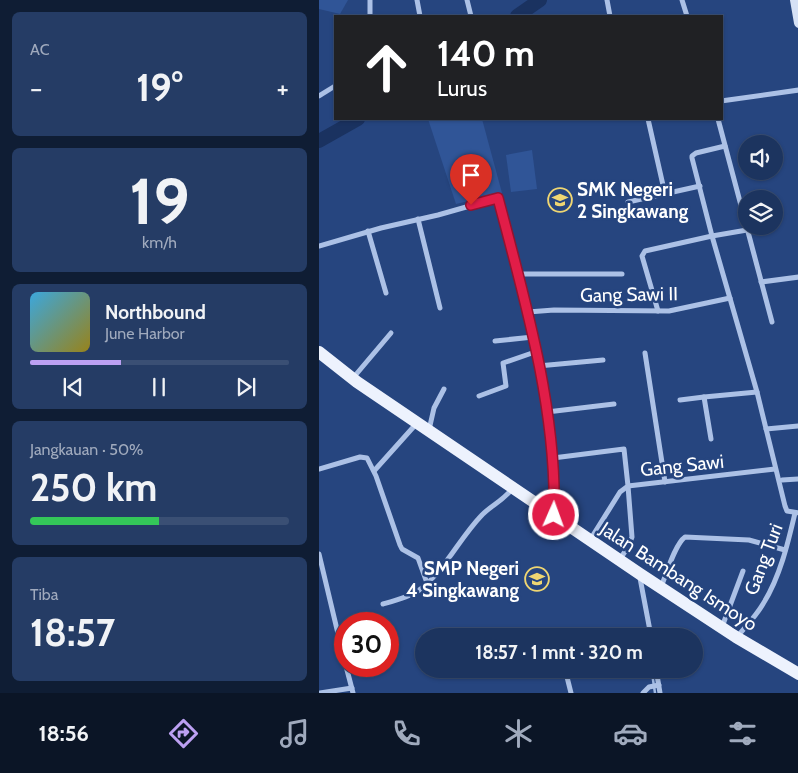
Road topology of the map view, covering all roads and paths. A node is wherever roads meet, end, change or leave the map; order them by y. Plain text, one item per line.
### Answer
1 (370, 0) edge
2 (417, 0) edge
3 (467, 0) edge
4 (607, 0) edge
5 (682, 0) edge
6 (795, 0) edge
7 (369, 15) edge
8 (421, 15) edge
9 (471, 15) edge
10 (611, 15) edge
11 (687, 15) edge
12 (798, 23) edge
13 (334, 87) edge
14 (798, 90) edge
15 (319, 96) edge
16 (723, 101) edge
17 (649, 120) edge
18 (718, 120) edge
19 (725, 146) junction
20 (700, 186) junction
21 (665, 194) junction
22 (738, 196) edge
23 (627, 202) dead end
24 (418, 219) junction
25 (368, 232) junction
26 (738, 232) edge
27 (748, 235) edge
28 (712, 236) junction
29 (319, 246) edge
30 (518, 274) junction
31 (622, 274) dead end
32 (798, 277) edge
33 (761, 282) junction
34 (386, 293) dead end
35 (730, 298) junction
36 (440, 308) dead end
37 (527, 312) junction
38 (657, 312) junction
39 (772, 322) dead end
40 (391, 332) dead end
41 (533, 337) junction
42 (495, 341) dead end
43 (319, 352) edge
44 (535, 352) junction
45 (645, 353) dead end
46 (603, 360) dead end
47 (538, 366) junction
48 (352, 378) junction
49 (444, 389) dead end
50 (757, 392) junction
51 (479, 396) dead end
52 (705, 397) junction
53 (680, 400) dead end
54 (614, 404) dead end
55 (547, 412) junction
56 (415, 425) junction
57 (798, 426) edge
58 (765, 429) junction
59 (429, 430) junction
60 (711, 439) dead end
61 (553, 458) junction
62 (319, 469) edge
63 (775, 469) junction
64 (374, 471) junction
65 (798, 479) edge
66 (782, 480) dead end
67 (665, 482) junction
68 (628, 486) junction
69 (510, 492) junction
70 (796, 513) edge
71 (554, 515) junction
72 (590, 540) junction
73 (785, 550) junction
74 (319, 554) edge
75 (620, 560) junction
76 (743, 571) dead end
77 (641, 578) junction
78 (427, 583) junction
79 (661, 588) junction
80 (383, 604) dead end
81 (334, 615) edge
82 (721, 627) junction
83 (649, 628) edge
84 (736, 637) junction
85 (798, 674) edge
86 (349, 677) edge
87 (567, 678) edge
88 (655, 678) edge
89 (655, 685) junction
90 (352, 690) edge
91 (320, 693) edge
92 (571, 693) edge
93 (643, 693) edge
94 (660, 693) edge

1 - 7 street
2 - 8 street
3 - 9 street
4 - 10 street
5 - 11 street
6 - 12 street
13 - 15 street
14 - 16 street
17 - 21 street
18 - 19 street
19 - 20 street
19 - 22 street
20 - 21 street
20 - 28 street
21 - 23 street
24 - 25 street
24 - 30 street
24 - 36 street
25 - 29 street
25 - 34 street
26 - 28 street
27 - 33 street
28 - 35 street
28 - 38 street
30 - 31 street
30 - 37 street
32 - 33 street
33 - 39 street
35 - 38 street, Gang Sawi II
35 - 50 street
37 - 38 street, Gang Sawi II
37 - 41 street
40 - 48 street
41 - 42 street
41 - 44 street
43 - 48 main road, Jalan Bambang Ismoyo
44 - 47 street
44 - 51 street
45 - 67 street
46 - 47 street
47 - 55 street
48 - 56 main road, Jalan Bambang Ismoyo
49 - 59 street
50 - 52 street
50 - 58 street
52 - 53 street
52 - 60 street
54 - 55 street
55 - 61 street
56 - 59 main road, Jalan Bambang Ismoyo
56 - 64 street
57 - 58 street
58 - 63 street
59 - 69 main road, Jalan Bambang Ismoyo
61 - 68 street
61 - 71 street
62 - 64 street
63 - 67 street, Gang Sawi
63 - 70 street, Gang Turi
64 - 78 street
65 - 66 street
67 - 68 street, Gang Sawi
68 - 72 street
68 - 75 street, Gang Sawi
69 - 71 main road, Jalan Bambang Ismoyo
69 - 78 street
70 - 73 street, Gang Turi
71 - 72 main road, Jalan Bambang Ismoyo
72 - 75 main road, Jalan Bambang Ismoyo
73 - 79 street
73 - 84 street, Gang Turi
74 - 81 street
75 - 77 main road, Jalan Bambang Ismoyo
76 - 82 street
77 - 79 main road, Jalan Bambang Ismoyo
77 - 83 street
78 - 80 street
79 - 82 main road, Jalan Bambang Ismoyo
82 - 84 main road, Jalan Bambang Ismoyo
84 - 85 main road, Jalan Bambang Ismoyo
86 - 90 street
87 - 92 street
88 - 89 street
89 - 93 street
89 - 94 street
90 - 91 street

